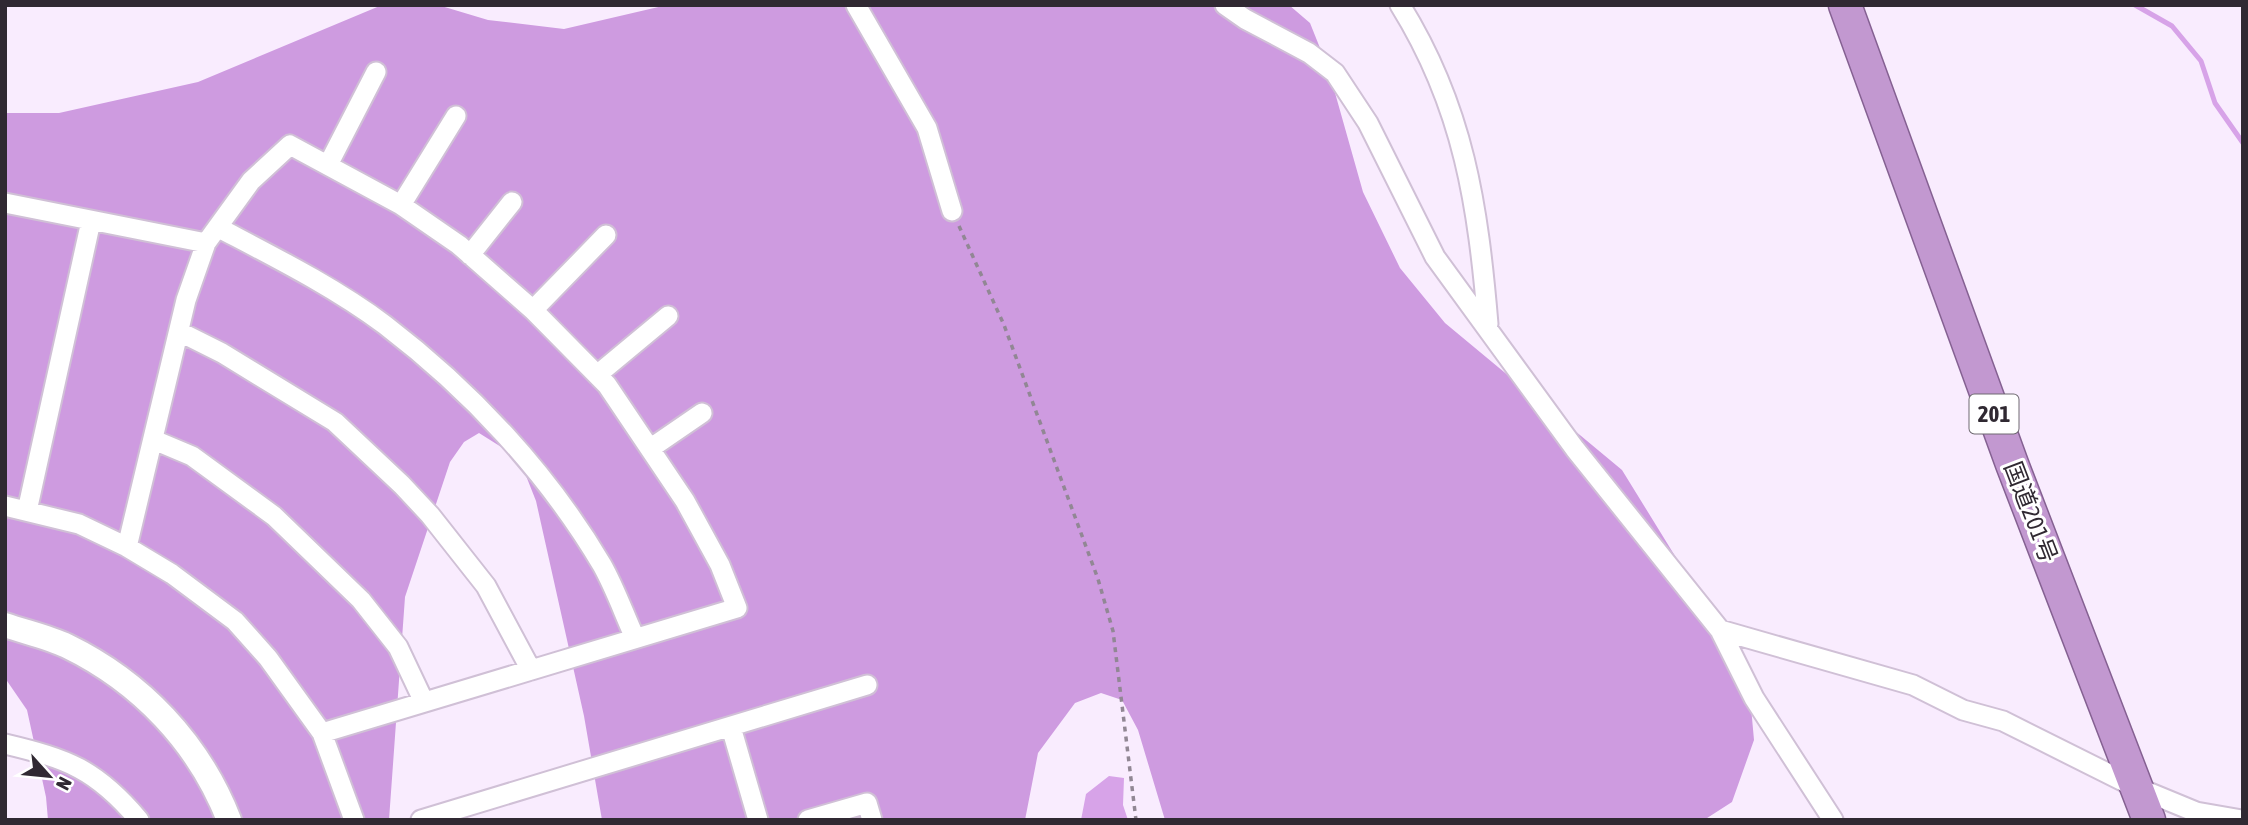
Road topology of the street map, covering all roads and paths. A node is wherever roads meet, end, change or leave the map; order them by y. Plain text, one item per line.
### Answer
1 (856, 5) edge
2 (1225, 5) edge
3 (1400, 5) edge
4 (1845, 5) edge
5 (376, 72) dead end
6 (456, 116) dead end
7 (328, 165) junction
8 (512, 202) dead end
9 (5, 203) edge
10 (401, 205) junction
11 (952, 211) joint
12 (91, 221) junction
13 (219, 228) junction
14 (606, 235) dead end
15 (206, 243) junction
16 (470, 255) junction
17 (533, 310) junction
18 (668, 316) dead end
19 (1488, 325) junction
20 (180, 332) junction
21 (597, 375) junction
22 (702, 412) dead end
23 (154, 440) junction
24 (651, 447) junction
25 (5, 506) edge
26 (27, 511) junction
27 (127, 547) junction
28 (5, 625) edge
29 (1720, 630) junction
30 (635, 638) junction
31 (530, 670) junction
32 (867, 685) dead end
33 (424, 702) junction
34 (732, 727) junction
35 (322, 733) junction
36 (5, 744) edge
37 (2133, 786) junction
38 (139, 820) edge
39 (229, 820) edge
40 (354, 820) edge
41 (421, 820) edge
42 (758, 820) edge
43 (808, 820) edge
44 (872, 820) edge
45 (1136, 820) edge
46 (1833, 820) edge
47 (2149, 820) edge
48 (2242, 820) edge

1 - 11 street
2 - 19 street
3 - 19 street
4 - 37 highway, 国道201号 / 201
5 - 7 street
6 - 10 street
7 - 10 street
7 - 13 street
8 - 16 street
9 - 12 street
10 - 16 street
11 - 45 path
12 - 15 street
12 - 26 street
13 - 15 street
13 - 30 street
14 - 17 street
15 - 20 street
16 - 17 street
17 - 21 street
18 - 21 street
19 - 29 street
20 - 23 street
20 - 31 street
21 - 24 street
22 - 24 street
23 - 27 street
23 - 33 street
24 - 30 street
25 - 26 street
26 - 27 street
27 - 35 street
28 - 39 street
29 - 37 street
29 - 46 street
30 - 31 street
31 - 33 street
32 - 34 street
33 - 35 street
34 - 41 street
34 - 42 street
35 - 40 street
36 - 38 street
37 - 47 highway, 国道201号 / 201
37 - 48 street
43 - 44 street

